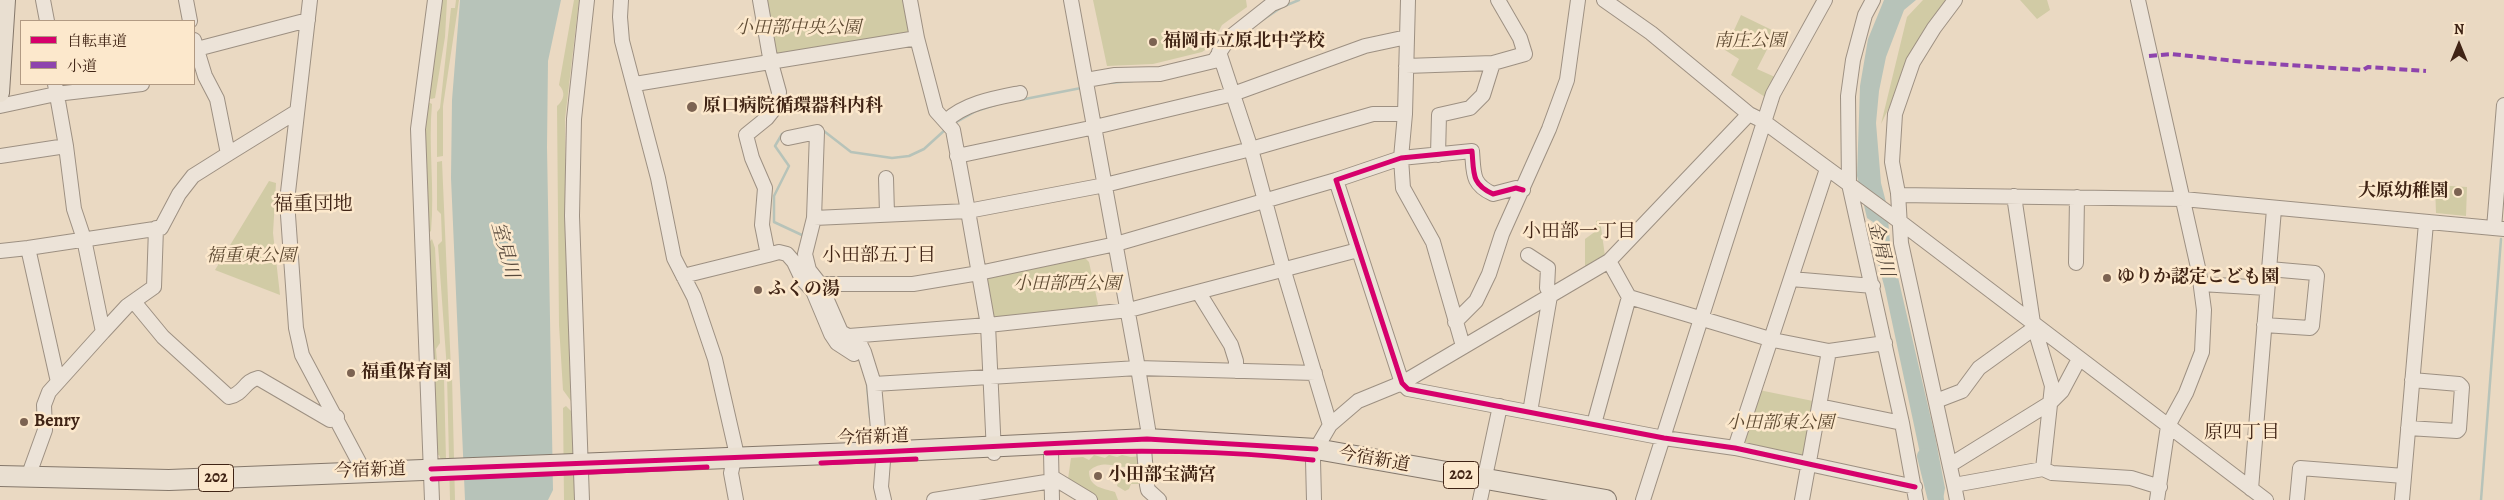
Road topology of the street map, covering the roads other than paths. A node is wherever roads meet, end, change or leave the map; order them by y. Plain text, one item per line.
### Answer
1 (6, 0) edge
2 (44, 0) edge
3 (186, 0) edge
4 (310, 0) edge
5 (435, 0) edge
6 (587, 0) edge
7 (621, 0) edge
8 (760, 0) edge
9 (910, 0) edge
10 (1071, 0) edge
11 (1282, 0) edge
12 (1408, 0) edge
13 (1498, 0) edge
14 (1578, 0) edge
15 (1604, 0) edge
16 (1825, 0) edge
17 (1873, 0) edge
18 (1954, 0) edge
19 (2138, 0) edge
20 (47, 20) edge
21 (190, 20) edge
22 (308, 20) junction
23 (1407, 37) junction
24 (917, 38) junction
25 (195, 44) edge
26 (1222, 58) junction
27 (1, 61) edge
28 (771, 63) junction
29 (1493, 63) junction
30 (1406, 66) junction
31 (199, 77) edge
32 (634, 84) junction
33 (125, 85) edge
34 (1087, 85) junction
35 (56, 89) edge
36 (0, 93) edge
37 (1020, 93) dead end
38 (1233, 94) junction
39 (2504, 105) edge
40 (0, 106) edge
41 (296, 112) junction
42 (1405, 114) junction
43 (1750, 114) junction
44 (1763, 121) junction
45 (949, 126) junction
46 (1095, 127) junction
47 (788, 138) dead end
48 (66, 146) junction
49 (1251, 149) junction
50 (228, 154) junction
51 (1438, 155) junction
52 (0, 156) edge
53 (957, 156) junction
54 (1401, 158) junction
55 (1827, 169) junction
56 (886, 178) dead end
57 (1336, 180) junction
58 (2501, 183) edge
59 (1849, 184) junction
60 (1105, 185) junction
61 (1523, 190) junction
62 (1898, 196) junction
63 (2014, 196) junction
64 (2077, 197) junction
65 (2183, 199) junction
66 (1265, 201) junction
67 (2274, 209) junction
68 (968, 211) junction
69 (887, 214) junction
70 (814, 218) junction
71 (1899, 221) junction
72 (2426, 223) junction
73 (156, 228) junction
74 (2499, 228) edge
75 (84, 239) junction
76 (1116, 244) junction
77 (28, 248) junction
78 (1358, 250) junction
79 (0, 251) edge
80 (768, 255) junction
81 (1528, 255) dead end
82 (1608, 261) junction
83 (2076, 263) dead end
84 (1283, 268) junction
85 (2269, 269) junction
86 (979, 273) junction
87 (683, 276) junction
88 (1791, 278) junction
89 (820, 284) junction
90 (2201, 284) junction
91 (1873, 286) junction
92 (2267, 288) junction
93 (1199, 293) junction
94 (1551, 296) junction
95 (1628, 297) junction
96 (135, 303) junction
97 (1129, 310) junction
98 (1702, 318) junction
99 (1455, 322) junction
100 (2033, 323) junction
101 (988, 325) junction
102 (2264, 325) junction
103 (103, 332) junction
104 (849, 336) junction
105 (1773, 340) junction
106 (1885, 343) junction
107 (1463, 346) junction
108 (1829, 351) junction
109 (854, 354) dead end
110 (2079, 359) junction
111 (1138, 368) junction
112 (1236, 371) junction
113 (1315, 374) junction
114 (992, 377) junction
115 (2412, 380) junction
116 (58, 382) junction
117 (1402, 383) junction
118 (874, 384) junction
119 (1936, 400) junction
120 (2050, 403) junction
121 (1500, 406) junction
122 (1819, 406) junction
123 (1530, 412) junction
124 (337, 417) junction
125 (1902, 423) junction
126 (1594, 424) junction
127 (1330, 426) junction
128 (2168, 426) junction
129 (2408, 428) junction
130 (1664, 438) junction
131 (1146, 444) junction
132 (1735, 448) junction
133 (994, 450) junction
134 (1052, 452) junction
135 (1314, 454) junction
136 (882, 457) junction
137 (734, 461) junction
138 (1809, 465) junction
139 (1950, 465) junction
140 (580, 468) junction
141 (2043, 469) junction
142 (362, 471) junction
143 (432, 474) junction
144 (0, 476) edge
145 (2404, 476) junction
146 (28, 477) junction
147 (1052, 479) junction
148 (1954, 485) junction
149 (0, 487) edge
150 (1482, 489) edge
151 (2250, 489) junction
152 (1916, 493) edge
153 (2158, 494) edge
154 (1087, 499) edge
155 (432, 500) edge
156 (582, 500) edge
157 (736, 500) edge
158 (884, 500) edge
159 (934, 500) edge
160 (1052, 500) edge
161 (1159, 500) edge
162 (1314, 500) edge
163 (1555, 500) edge
164 (1606, 500) edge
165 (1643, 500) edge
166 (1802, 500) edge
167 (1957, 500) edge
168 (2266, 500) edge
169 (2297, 500) edge
170 (2402, 500) edge

1 - 27 main road
2 - 20 street
3 - 21 street
4 - 22 street
5 - 143 street
6 - 140 street
7 - 32 street
8 - 28 street
9 - 24 street
10 - 34 street
11 - 26 street
12 - 23 street
13 - 29 street
14 - 61 street
15 - 43 street
16 - 44 street
17 - 59 street
18 - 62 street
19 - 65 street
22 - 25 street
22 - 41 street
23 - 30 street
23 - 38 street
24 - 28 street
24 - 45 street
25 - 31 street
26 - 34 street
26 - 38 street
27 - 36 main road
28 - 32 street
28 - 80 street
29 - 30 street
29 - 51 street
30 - 42 street
31 - 50 street
32 - 87 street
33 - 35 street
34 - 46 street
35 - 40 street
35 - 48 street
37 - 45 street
38 - 46 street
38 - 49 street
39 - 58 street
41 - 50 street
41 - 124 street
42 - 49 street
42 - 54 street
43 - 44 street
43 - 82 street
44 - 55 street
44 - 98 street
45 - 53 street
46 - 53 street
46 - 60 street
47 - 70 street
48 - 52 street
48 - 75 street
49 - 60 street
49 - 66 street
50 - 73 street
51 - 54 street
51 - 61 street
53 - 68 street
54 - 57 street
54 - 99 street
55 - 59 street
55 - 88 street
56 - 69 street
57 - 66 street
57 - 78 street
58 - 74 street
59 - 71 street
59 - 91 street
60 - 68 street
60 - 76 street
61 - 99 street
62 - 63 street
62 - 71 street
63 - 64 street
63 - 100 street
64 - 65 street
64 - 83 street
65 - 67 street
65 - 90 street
66 - 76 street
66 - 84 street
67 - 72 street
67 - 85 street
68 - 69 street
68 - 86 street
69 - 70 street
70 - 89 street
71 - 100 street
71 - 119 street
72 - 74 street
72 - 115 street
73 - 75 street
73 - 96 street
75 - 77 street
75 - 103 street
76 - 86 street
76 - 97 street
77 - 79 street
77 - 116 street
78 - 84 street
78 - 117 street
80 - 87 street
80 - 109 street
81 - 94 street
82 - 94 street
82 - 95 street
84 - 93 street
84 - 113 street
85 - 92 street
85 - 102 street
86 - 89 street
86 - 101 street
87 - 137 street
88 - 91 street
88 - 105 street
89 - 104 street
90 - 92 street
90 - 128 street
91 - 106 street
92 - 102 street
93 - 97 street
93 - 112 street
94 - 107 street
94 - 123 street
95 - 98 street
95 - 126 street
96 - 103 street
96 - 124 street
97 - 101 street
97 - 111 street
98 - 105 street
98 - 130 street
99 - 107 street
100 - 110 street
100 - 119 street
100 - 120 street
101 - 104 street
101 - 114 street
102 - 151 street
103 - 116 street
104 - 118 street
105 - 108 street
105 - 132 street
106 - 108 street
106 - 125 street
107 - 117 street
108 - 122 street
110 - 120 street
110 - 128 street
111 - 112 street
111 - 114 street
111 - 131 street
112 - 113 street
113 - 127 street
114 - 118 street
114 - 133 street
115 - 129 street
115 - 129 street
116 - 146 street
117 - 121 street
117 - 127 street
118 - 136 street
119 - 139 street
120 - 139 street
120 - 141 street
121 - 123 street
121 - 150 street
122 - 125 street
122 - 138 street
123 - 126 street
124 - 142 street
125 - 152 street
126 - 130 street
127 - 135 street
128 - 151 street
128 - 153 street
129 - 145 street
130 - 132 street
130 - 165 street
131 - 133 highway, 今宿新道 / 202
131 - 134 highway, 今宿新道 / 202
131 - 135 highway, 今宿新道 / 202
131 - 161 street
132 - 138 street
133 - 134 highway, 今宿新道 / 202
133 - 136 highway, 今宿新道 / 202
134 - 147 street
135 - 150 highway, 今宿新道 / 202
135 - 162 street
136 - 137 highway, 今宿新道 / 202
136 - 158 street
137 - 140 highway, 今宿新道 / 202
137 - 157 street
138 - 152 street
138 - 166 street
139 - 148 street
140 - 143 highway, 今宿新道 / 202
140 - 156 street
141 - 148 street
141 - 153 street
142 - 143 highway, 今宿新道 / 202
142 - 146 highway, 今宿新道 / 202
143 - 149 highway, 今宿新道 / 202
143 - 155 street
144 - 146 highway, 今宿新道 / 202
145 - 169 street
145 - 170 street
147 - 154 street
147 - 159 street
147 - 160 street
148 - 167 street
150 - 163 highway, 今宿新道 / 202
150 - 164 highway, 今宿新道 / 202
151 - 168 street

